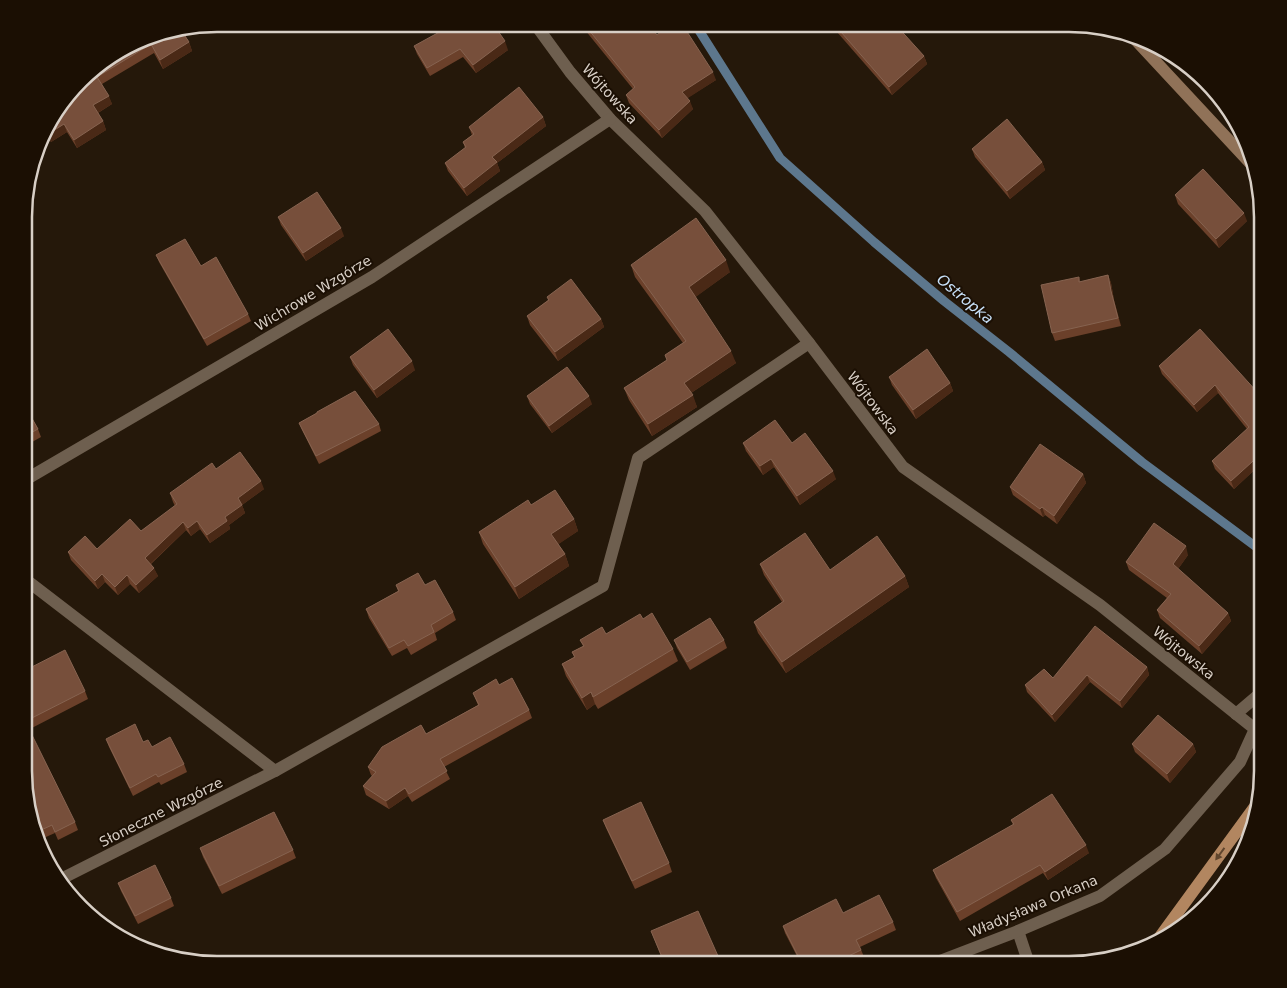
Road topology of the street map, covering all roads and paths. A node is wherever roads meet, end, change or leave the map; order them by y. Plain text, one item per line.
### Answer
1 (541, 32) edge
2 (1142, 47) edge
3 (610, 119) junction
4 (1245, 157) edge
5 (809, 343) junction
6 (32, 476) edge
7 (32, 584) edge
8 (1254, 699) edge
9 (1236, 714) junction
10 (1254, 729) joint
11 (275, 771) junction
12 (1249, 815) edge
13 (66, 876) edge
14 (1167, 928) edge
15 (1018, 930) junction
16 (952, 956) edge
17 (1026, 956) edge

1 - 3 street, Wójtowska
2 - 4 main road
3 - 5 street, Wójtowska
3 - 6 street, Wichrowe Wzgórze
5 - 9 street, Wójtowska
5 - 11 street, Słoneczne Wzgórze
7 - 11 street
8 - 9 street
9 - 10 street, Wójtowska
10 - 15 street, Władysława Orkana
11 - 13 street, Słoneczne Wzgórze
12 -> 14 main road
15 - 16 street, Władysława Orkana
15 - 17 street

